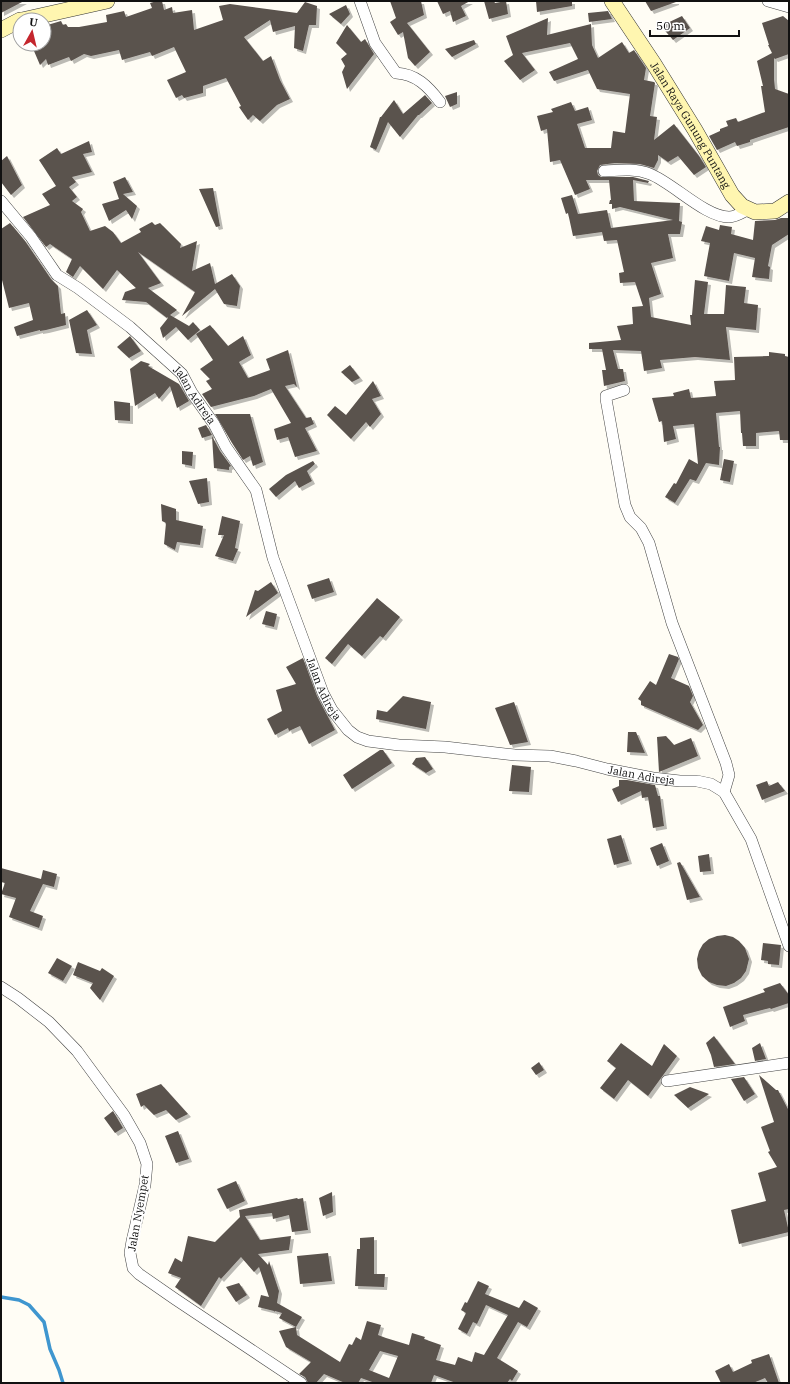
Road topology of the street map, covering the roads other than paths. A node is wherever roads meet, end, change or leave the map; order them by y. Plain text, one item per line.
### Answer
1 (107, 1) edge
2 (360, 1) edge
3 (612, 1) edge
4 (768, 1) edge
5 (789, 7) edge
6 (52, 13) edge
7 (12, 24) edge
8 (1, 30) edge
9 (440, 102) dead end
10 (604, 171) dead end
11 (1, 201) edge
12 (789, 202) edge
13 (749, 209) junction
14 (624, 390) dead end
15 (724, 792) junction
16 (789, 946) edge
17 (1, 988) edge
18 (789, 1063) edge
19 (667, 1081) dead end
20 (301, 1383) edge

1 - 6 street
2 - 9 street
3 - 13 street, Jalan Raya Gunung Puntang
4 - 5 street
7 - 8 street
10 - 13 street
11 - 15 street, Jalan Adireja
12 - 13 street
14 - 15 street
15 - 16 street
17 - 20 street, Jalan Nyempet
18 - 19 street

